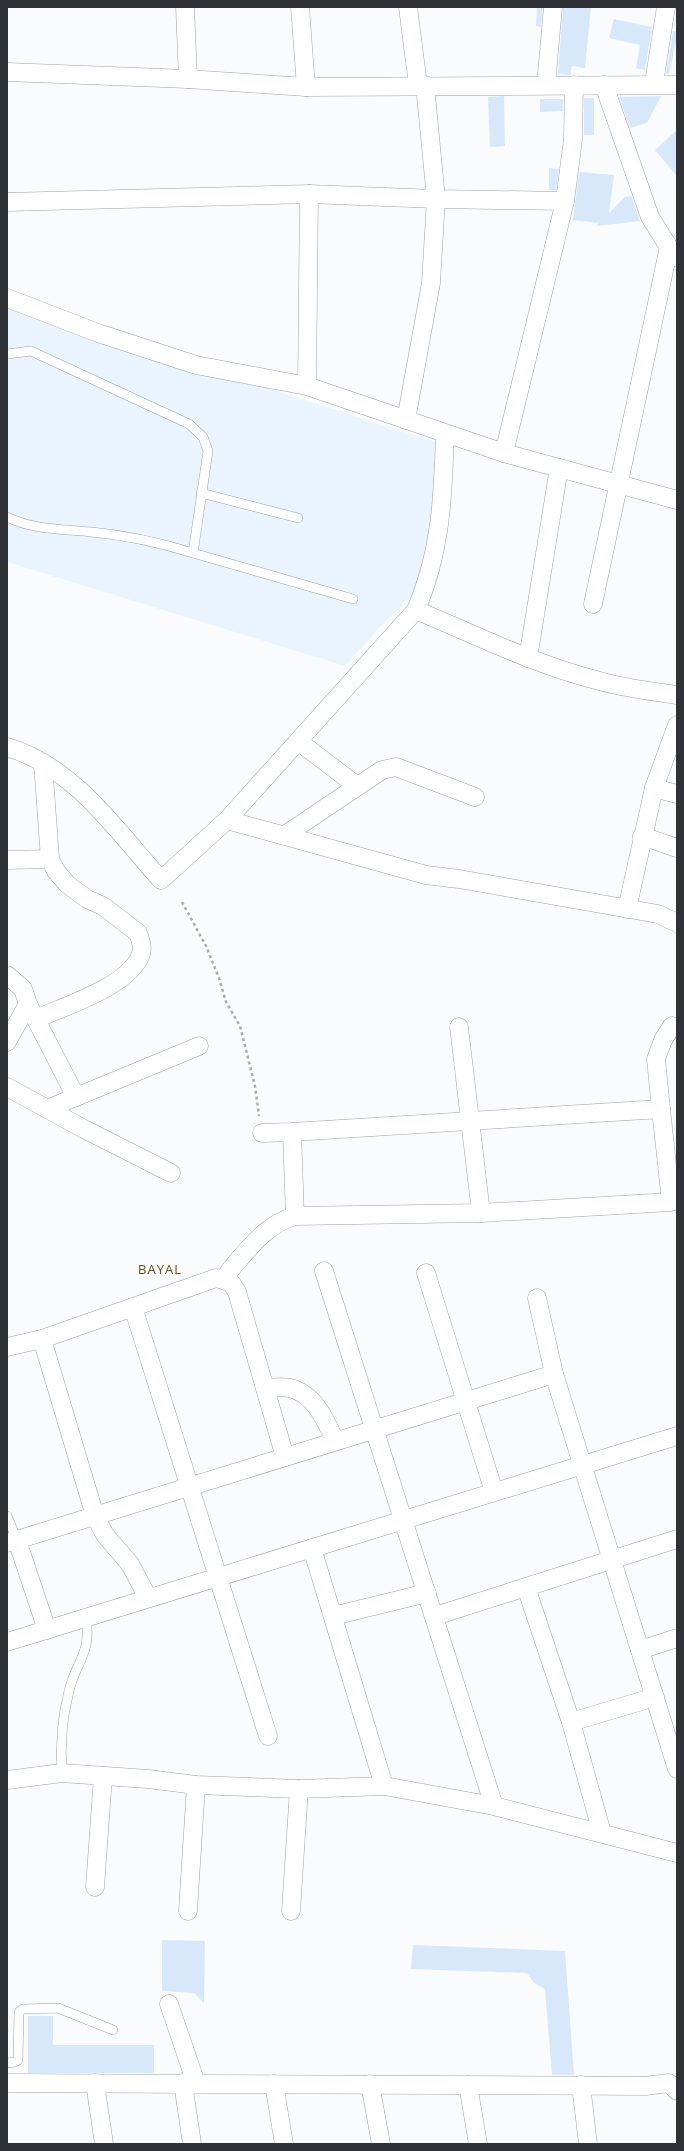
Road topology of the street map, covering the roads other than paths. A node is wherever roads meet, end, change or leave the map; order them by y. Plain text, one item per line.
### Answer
1 (185, 7) edge
2 (300, 7) edge
3 (408, 7) edge
4 (553, 7) edge
5 (666, 7) edge
6 (7, 72) edge
7 (188, 79) junction
8 (654, 83) junction
9 (546, 84) junction
10 (574, 84) junction
11 (677, 84) edge
12 (422, 85) junction
13 (604, 85) junction
14 (306, 86) junction
15 (310, 194) junction
16 (436, 199) junction
17 (565, 201) junction
18 (7, 202) edge
19 (673, 253) edge
20 (7, 298) edge
21 (7, 354) edge
22 (307, 386) junction
23 (406, 420) junction
24 (445, 434) junction
25 (504, 453) junction
26 (559, 468) junction
27 (619, 484) junction
28 (201, 494) junction
29 (677, 500) edge
30 (7, 517) edge
31 (298, 518) dead end
32 (193, 553) junction
33 (353, 600) dead end
34 (593, 604) dead end
35 (416, 610) junction
36 (528, 658) junction
37 (677, 696) edge
38 (677, 725) edge
39 (298, 741) junction
40 (7, 747) edge
41 (43, 763) junction
42 (357, 786) junction
43 (654, 788) junction
44 (677, 794) edge
45 (474, 797) dead end
46 (227, 820) junction
47 (285, 835) junction
48 (642, 836) junction
49 (677, 848) edge
50 (50, 859) junction
51 (7, 860) edge
52 (627, 909) junction
53 (677, 923) edge
54 (7, 975) edge
55 (32, 1011) junction
56 (459, 1026) dead end
57 (672, 1026) dead end
58 (7, 1042) edge
59 (199, 1046) dead end
60 (7, 1088) edge
61 (76, 1097) junction
62 (47, 1109) junction
63 (661, 1109) junction
64 (470, 1122) junction
65 (292, 1132) junction
66 (262, 1133) road end
67 (171, 1173) dead end
68 (674, 1201) edge
69 (481, 1212) junction
70 (295, 1216) junction
71 (324, 1271) dead end
72 (426, 1273) dead end
73 (224, 1280) junction
74 (537, 1298) dead end
75 (133, 1307) junction
76 (42, 1339) junction
77 (7, 1347) edge
78 (554, 1374) junction
79 (265, 1388) junction
80 (466, 1401) junction
81 (375, 1429) junction
82 (677, 1436) edge
83 (335, 1441) junction
84 (285, 1457) junction
85 (582, 1466) junction
86 (189, 1487) junction
87 (494, 1492) junction
88 (7, 1516) edge
89 (95, 1516) junction
90 (405, 1520) junction
91 (677, 1539) edge
92 (12, 1541) edge
93 (312, 1548) junction
94 (611, 1561) junction
95 (217, 1577) junction
96 (526, 1587) junction
97 (428, 1593) junction
98 (148, 1598) junction
99 (333, 1616) junction
100 (435, 1616) junction
101 (86, 1618) junction
102 (47, 1630) junction
103 (677, 1638) edge
104 (7, 1642) edge
105 (640, 1650) junction
106 (655, 1697) junction
107 (571, 1722) junction
108 (268, 1736) dead end
109 (672, 1738) edge
110 (677, 1769) edge
111 (62, 1773) junction
112 (103, 1776) junction
113 (7, 1780) edge
114 (196, 1785) junction
115 (384, 1786) junction
116 (299, 1789) junction
117 (494, 1806) junction
118 (602, 1833) junction
119 (677, 1853) edge
120 (95, 1887) dead end
121 (188, 1911) dead end
122 (291, 1911) dead end
123 (169, 2004) dead end
124 (114, 2030) dead end
125 (7, 2064) edge
126 (7, 2083) edge
127 (95, 2083) junction
128 (190, 2083) junction
129 (274, 2084) junction
130 (370, 2084) junction
131 (468, 2085) junction
132 (581, 2085) junction
133 (677, 2091) edge
134 (104, 2144) edge
135 (192, 2144) edge
136 (284, 2144) edge
137 (381, 2144) edge
138 (478, 2144) edge
139 (588, 2144) edge

1 - 7 street
2 - 14 street
3 - 12 street
4 - 9 street
5 - 8 street
6 - 7 street
7 - 14 street
8 - 11 street
8 - 13 street
9 - 10 street
9 - 12 street
10 - 13 street
10 - 17 street
12 - 14 street
12 - 16 street
13 - 19 street
15 - 16 street
15 - 18 street
15 - 22 street
16 - 17 street
16 - 23 street
17 - 25 street
19 - 27 street
20 - 22 street
21 - 28 lane
22 - 23 street
23 - 24 street
24 - 25 street
24 - 35 street
25 - 26 street
26 - 27 street
26 - 36 street
27 - 29 street
27 - 34 street
28 - 31 lane
28 - 32 lane
30 - 32 lane
32 - 33 lane
35 - 36 street
35 - 39 street
36 - 37 street
38 - 43 street
39 - 42 street
39 - 46 street
40 - 41 street
41 - 46 street
41 - 50 street
42 - 45 street
42 - 47 street
43 - 44 street
43 - 48 street
46 - 47 street
47 - 52 street
48 - 49 street
48 - 52 street
50 - 51 street
50 - 55 street
52 - 53 street
54 - 55 street
55 - 58 street
55 - 61 street
56 - 64 street
57 - 63 street
59 - 61 street
60 - 62 street
61 - 62 street
62 - 67 street
63 - 64 street
63 - 68 street
64 - 65 street
64 - 69 street
65 - 66 street
65 - 70 street
68 - 69 street
69 - 70 street
70 - 73 street
71 - 81 street
72 - 80 street
73 - 75 street
73 - 79 street
74 - 78 street
75 - 76 street
75 - 86 street
76 - 77 street
76 - 89 street
78 - 80 street
78 - 85 street
79 - 83 street
79 - 84 street
80 - 81 street
80 - 87 street
81 - 83 street
81 - 90 street
82 - 85 street
83 - 84 street
84 - 86 street
85 - 87 street
85 - 94 street
86 - 89 street
86 - 95 street
87 - 90 street
88 - 92 lane
89 - 92 street
89 - 98 street
90 - 93 street
90 - 97 street
91 - 94 street
92 - 102 street
93 - 95 street
93 - 99 street
94 - 96 street
94 - 105 street
95 - 98 street
95 - 108 street
96 - 100 street
96 - 107 street
97 - 99 street
97 - 100 street
98 - 101 street
99 - 115 street
100 - 117 street
101 - 102 street
101 - 111 lane
102 - 104 street
103 - 105 street
105 - 106 street
106 - 107 street
106 - 109 street
107 - 118 street
109 - 110 street
111 - 112 street
111 - 113 street
112 - 114 street
112 - 120 street
114 - 116 street
114 - 121 street
115 - 116 street
115 - 117 street
116 - 122 street
117 - 118 street
118 - 119 street
123 - 128 street
124 - 125 lane
126 - 127 street
127 - 128 street
127 - 134 street
128 - 129 street
128 - 135 street
129 - 130 street
129 - 136 street
130 - 131 street
130 - 137 street
131 - 132 street
131 - 138 street
132 - 133 street
132 - 139 street

